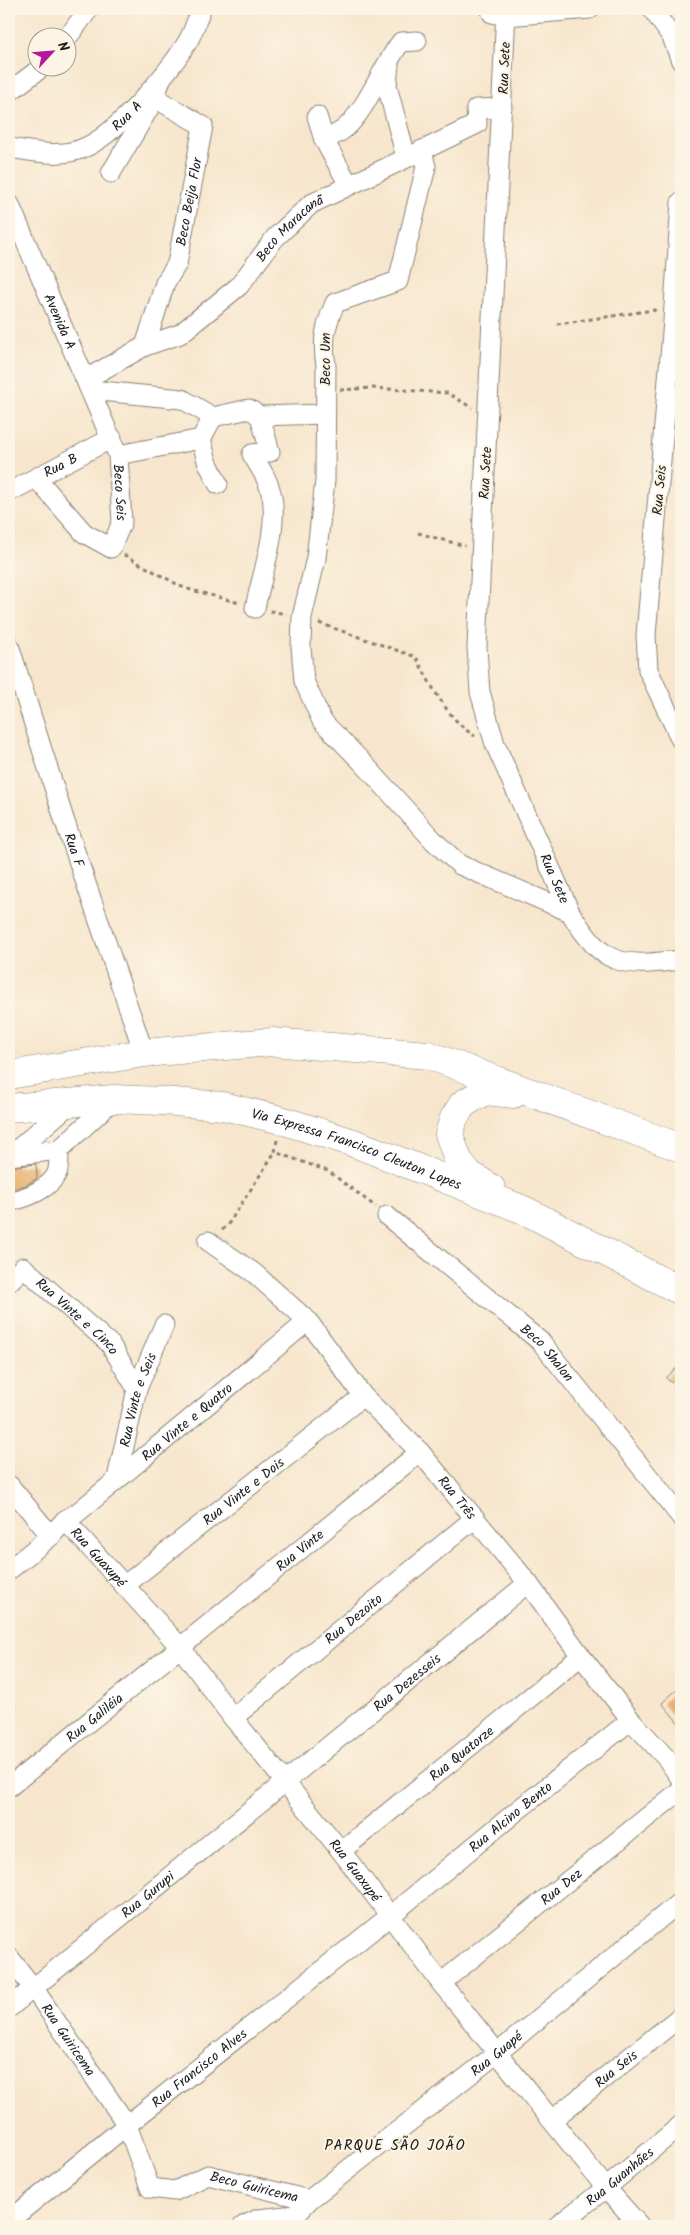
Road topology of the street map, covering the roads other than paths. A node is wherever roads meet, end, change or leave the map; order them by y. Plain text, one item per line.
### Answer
1 (89, 9) edge
2 (201, 9) edge
3 (590, 9) edge
4 (652, 9) edge
5 (500, 11) edge
6 (75, 28) edge
7 (417, 41) dead end
8 (390, 57) junction
9 (681, 61) edge
10 (28, 78) edge
11 (161, 79) junction
12 (9, 92) edge
13 (155, 98) junction
14 (502, 108) junction
15 (317, 116) dead end
16 (324, 140) junction
17 (9, 148) edge
18 (414, 154) junction
19 (111, 172) dead end
20 (349, 185) junction
21 (681, 202) edge
22 (9, 204) edge
23 (679, 274) edge
24 (145, 346) junction
25 (88, 384) junction
26 (324, 414) junction
27 (260, 416) junction
28 (213, 417) junction
29 (201, 439) junction
30 (115, 446) junction
31 (37, 479) junction
32 (218, 484) dead end
33 (9, 492) edge
34 (255, 608) dead end
35 (302, 617) joint
36 (9, 645) edge
37 (681, 740) edge
38 (570, 912) junction
39 (681, 960) edge
40 (144, 1054) junction
41 (9, 1075) edge
42 (538, 1096) junction
43 (114, 1099) junction
44 (72, 1102) junction
45 (9, 1108) edge
46 (681, 1148) edge
47 (59, 1150) junction
48 (9, 1156) edge
49 (9, 1201) edge
50 (524, 1210) junction
51 (387, 1216) road end
52 (208, 1241) road end
53 (9, 1282) edge
54 (681, 1291) edge
55 (308, 1321) junction
56 (164, 1324) dead end
57 (137, 1389) junction
58 (363, 1396) junction
59 (420, 1452) junction
60 (117, 1478) junction
61 (9, 1486) edge
62 (681, 1517) edge
63 (474, 1518) junction
64 (65, 1520) junction
65 (51, 1536) junction
66 (9, 1570) edge
67 (528, 1583) junction
68 (125, 1585) junction
69 (181, 1648) junction
70 (581, 1656) junction
71 (233, 1718) junction
72 (631, 1720) junction
73 (681, 1779) edge
74 (285, 1781) junction
75 (9, 1787) edge
76 (681, 1790) edge
77 (342, 1851) junction
78 (681, 1900) edge
79 (390, 1916) junction
80 (9, 1957) edge
81 (441, 1983) junction
82 (34, 1989) junction
83 (9, 2008) edge
84 (681, 2016) edge
85 (498, 2052) junction
86 (552, 2120) junction
87 (127, 2125) junction
88 (681, 2125) edge
89 (606, 2188) junction
90 (309, 2200) junction
91 (9, 2221) edge
92 (300, 2221) edge
93 (243, 2226) edge
94 (557, 2226) edge
95 (640, 2226) edge

1 - 6 street
2 - 11 street, Rua A
3 - 5 street
4 - 9 street
5 - 14 street, Rua Sete
7 - 8 street
8 - 16 street
8 - 18 street
10 - 12 street
11 - 13 street
11 - 17 street, Rua A
13 - 19 street
13 - 24 street, Beco Beija Flor
14 - 18 street, Beco Maracanã
14 - 38 street, Rua Sete
15 - 16 street
16 - 20 street
18 - 20 street, Beco Maracanã
18 - 26 street, Beco Um
20 - 24 street, Beco Maracanã
21 - 23 street, Rua Seis
22 - 25 street, Avenida A
23 - 37 street, Rua Seis
24 - 25 street, Beco Maracanã
25 - 28 street
25 - 30 street, Avenida A
26 - 27 street
26 - 35 street, Beco Um
27 - 28 street
27 - 34 street
28 - 29 street
29 - 30 street, Rua B
29 - 32 street
30 - 31 street, Rua B
30 - 31 street, Beco Seis
31 - 33 street, Rua B
35 - 38 street, Rua Sete
36 - 40 street, Rua F
38 - 39 street, Rua Sete
40 - 41 highway
40 - 42 highway
42 - 46 highway
42 - 50 highway
43 - 44 highway, Via Expressa Francisco Cleuton Lopes
43 - 47 street
43 - 50 highway, Via Expressa Francisco Cleuton Lopes
44 - 45 highway, Via Expressa Francisco Cleuton Lopes
44 - 48 street
47 - 48 street
47 - 49 street
50 - 54 highway, Via Expressa Francisco Cleuton Lopes
51 - 62 street, Beco Shalon
52 - 55 street, Rua Três
53 - 57 street, Rua Vinte e Cinco
55 - 58 street, Rua Três
55 - 60 street, Rua Vinte e Quatro
56 - 57 street, Rua Vinte e Seis
57 - 60 street, Rua Vinte e Seis
58 - 59 street, Rua Três
58 - 68 street, Rua Vinte e Dois
59 - 63 street, Rua Três
59 - 69 street, Rua Vinte
60 - 64 street, Rua Vinte e Quatro
61 - 65 street
63 - 67 street, Rua Três
63 - 71 street, Rua Dezoito
64 - 65 street, Rua Vinte e Quatro
64 - 68 street, Rua Guaxupé
65 - 66 street, Rua Vinte e Quatro
67 - 70 street, Rua Três
67 - 74 street, Rua Dezesseis
68 - 69 street, Rua Guaxupé
69 - 71 street, Rua Guaxupé
69 - 75 street, Rua Galiléia
70 - 72 street, Rua Três
70 - 77 street, Rua Quatorze
71 - 74 street, Rua Guaxupé
72 - 73 street, Rua Três
72 - 79 street, Rua Alcino Bento
74 - 77 street, Rua Guaxupé
74 - 82 street, Rua Gurupi
76 - 81 street, Rua Dez
77 - 79 street, Rua Guaxupé
78 - 85 street, Rua Guapé
79 - 81 street, Rua Guaxupé
79 - 87 street, Rua Francisco Alves
80 - 82 street, Rua Guiricema
81 - 85 street, Rua Guaxupé
82 - 83 street, Rua Gurupi
82 - 87 street, Rua Guiricema
84 - 86 street, Rua Seis
85 - 86 street, Rua Guaxupé
85 - 90 street, Rua Guapé
86 - 89 street, Rua Guaxupé
87 - 90 street, Beco Guiricema
87 - 91 street, Rua Francisco Alves
88 - 89 street, Rua Guanhães
89 - 94 street, Rua Guanhães
89 - 95 street, Rua Guaxupé
90 - 92 street, Rua Guapé
92 - 93 street

